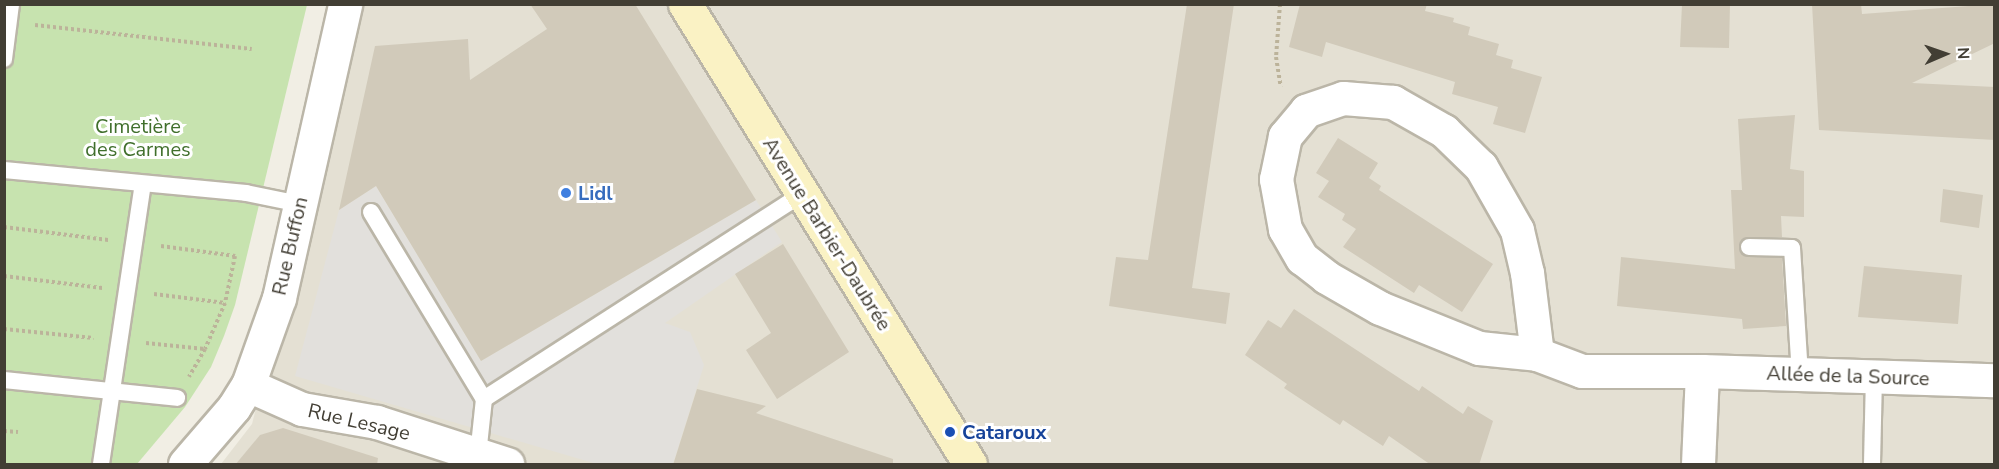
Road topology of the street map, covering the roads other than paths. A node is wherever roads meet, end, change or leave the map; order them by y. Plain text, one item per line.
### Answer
1 (11, 4) edge
2 (345, 4) edge
3 (685, 4) edge
4 (4, 58) edge
5 (4, 170) edge
6 (143, 184) junction
7 (802, 194) junction
8 (300, 204) junction
9 (371, 212) dead end
10 (1749, 247) dead end
11 (1537, 354) junction
12 (1702, 371) junction
13 (1800, 374) junction
14 (1874, 376) junction
15 (4, 380) edge
16 (1995, 380) edge
17 (248, 385) junction
18 (112, 391) junction
19 (177, 398) dead end
20 (484, 399) junction
21 (492, 460) edge
22 (101, 465) edge
23 (185, 465) edge
24 (969, 465) edge
25 (1698, 465) edge
26 (1872, 465) edge

1 - 4 lane
2 - 8 street, Rue Buffon
3 - 7 main road, Avenue Barbier-Daubrée
5 - 6 lane
6 - 8 lane
6 - 18 lane
7 - 20 lane
7 - 24 main road, Avenue Barbier-Daubrée
8 - 17 street, Rue Buffon
9 - 20 lane
10 - 13 lane
11 - 11 street, Allée de la Source
11 - 12 street, Allée de la Source
12 - 13 street, Allée de la Source
12 - 25 street
13 - 14 street, Allée de la Source
14 - 16 street, Allée de la Source
14 - 26 lane
15 - 18 lane
17 - 21 street, Rue Lesage
17 - 23 street, Rue Buffon
18 - 19 lane
18 - 22 lane
20 - 21 lane

